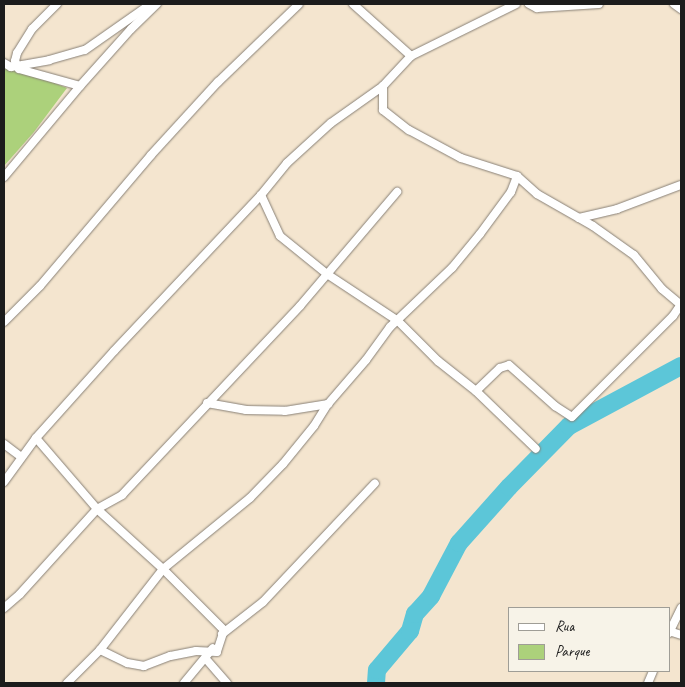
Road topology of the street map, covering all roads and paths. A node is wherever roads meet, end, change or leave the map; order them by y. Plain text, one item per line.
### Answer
1 (57, 4) edge
2 (151, 4) edge
3 (157, 4) edge
4 (298, 4) edge
5 (353, 4) edge
6 (516, 4) edge
7 (528, 4) edge
8 (599, 4) edge
9 (674, 4) edge
10 (681, 9) edge
11 (411, 56) junction
12 (4, 63) edge
13 (80, 86) junction
14 (383, 86) junction
15 (517, 176) junction
16 (4, 177) edge
17 (681, 186) edge
18 (396, 192) dead end
19 (261, 195) junction
20 (579, 218) junction
21 (327, 274) junction
22 (681, 304) edge
23 (398, 321) junction
24 (4, 322) edge
25 (476, 391) junction
26 (207, 404) junction
27 (328, 404) junction
28 (36, 438) junction
29 (4, 444) edge
30 (536, 449) dead end
31 (21, 457) junction
32 (4, 482) edge
33 (375, 483) dead end
34 (97, 509) junction
35 (163, 569) junction
36 (4, 608) edge
37 (681, 608) edge
38 (224, 630) junction
39 (670, 630) edge
40 (100, 650) junction
41 (206, 659) junction
42 (67, 683) edge
43 (184, 683) edge
44 (227, 683) edge

1 - 13 street
2 - 12 street
3 - 13 street
4 - 24 street
5 - 11 street
6 - 11 street
7 - 8 street
9 - 10 street
11 - 14 street
13 - 16 street
14 - 15 street
14 - 19 street
15 - 20 street
15 - 23 street
17 - 20 street
18 - 21 street
19 - 21 street
19 - 28 street
20 - 22 street
21 - 23 street
21 - 26 street
22 - 25 street
23 - 25 street
23 - 27 street
25 - 30 street
26 - 27 street
26 - 34 street
27 - 35 street
28 - 31 street
28 - 34 street
29 - 31 street
31 - 32 street
33 - 38 street
34 - 35 street
34 - 36 street
35 - 38 street
35 - 40 street
37 - 39 street
38 - 40 street
38 - 41 street
40 - 42 street
41 - 43 street
41 - 44 street

